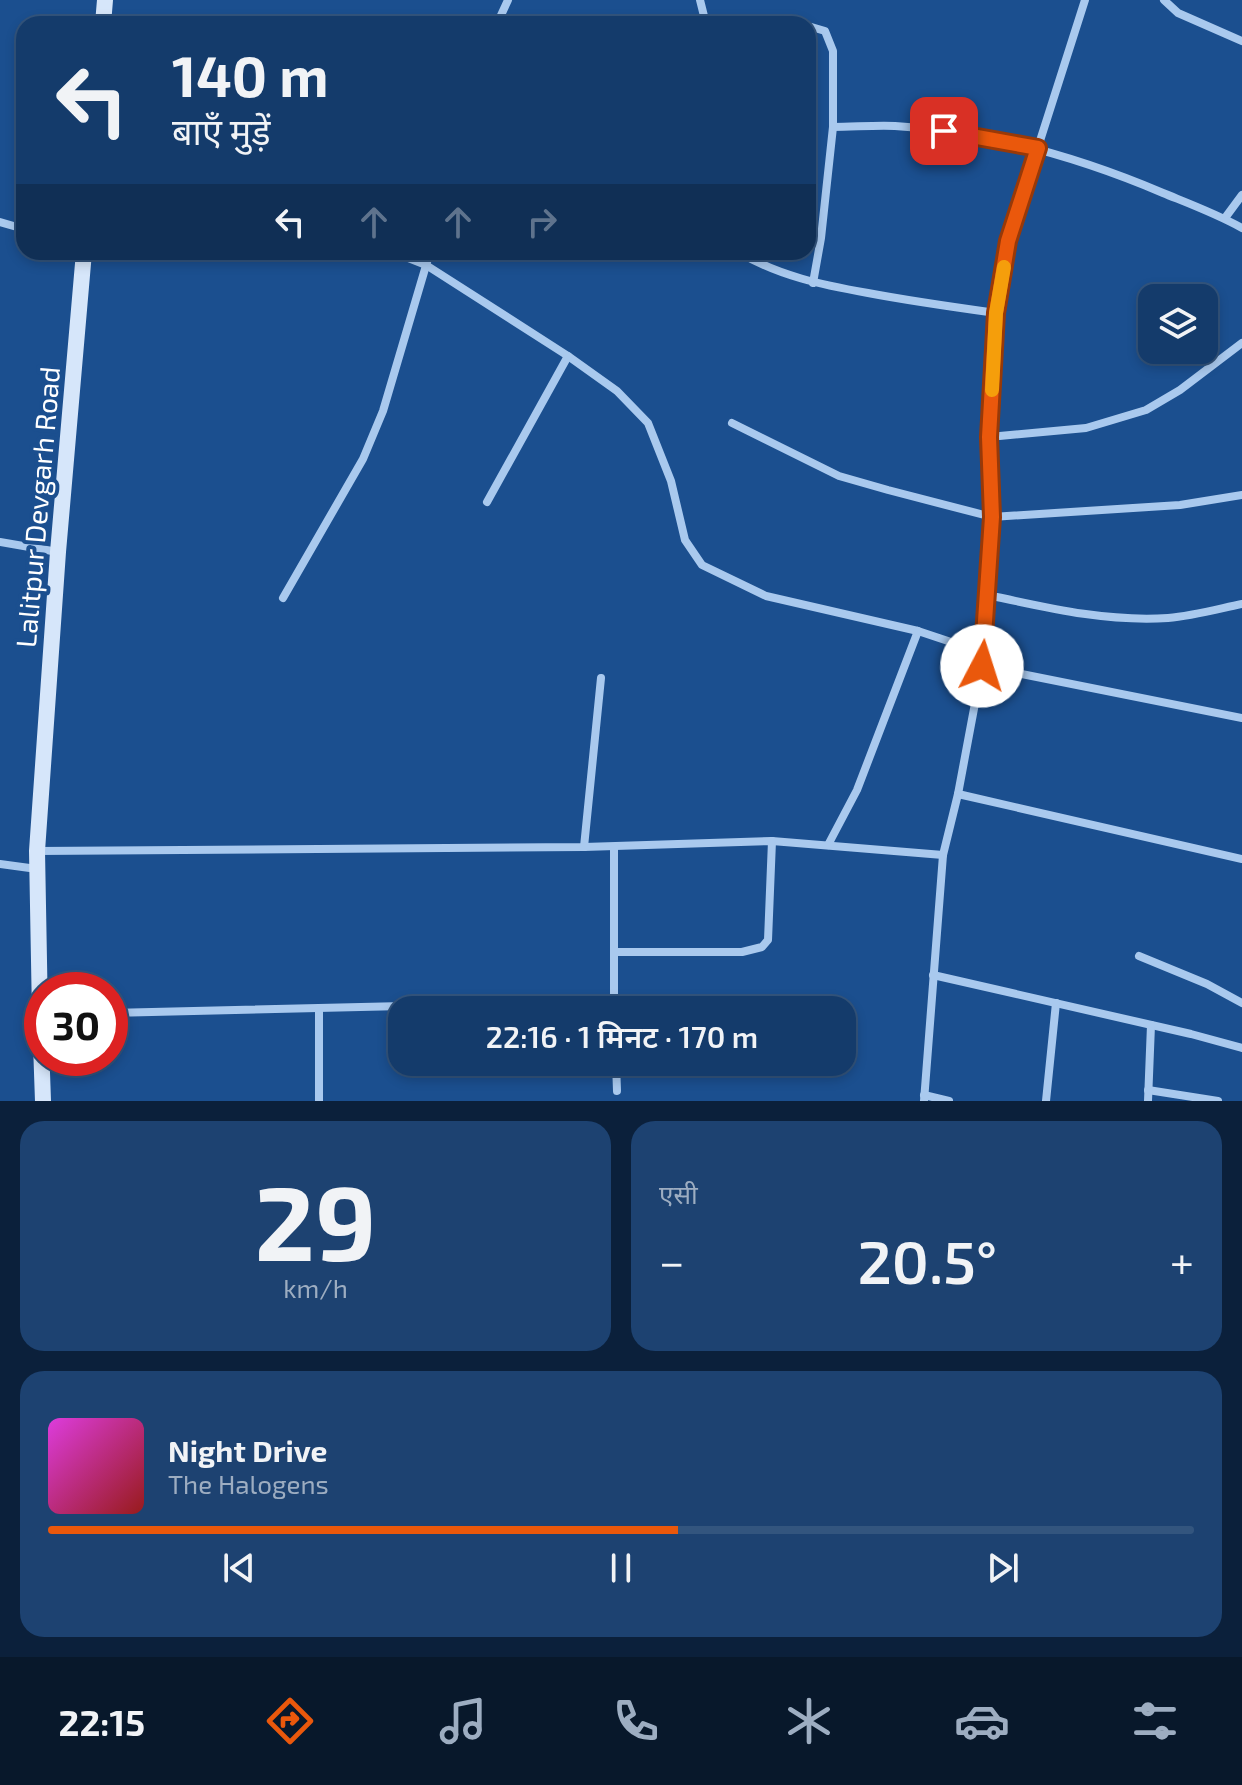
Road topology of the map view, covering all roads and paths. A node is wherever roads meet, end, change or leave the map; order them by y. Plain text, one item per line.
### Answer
1 (1085, 0) edge
2 (1164, 0) edge
3 (816, 29) edge
4 (1242, 41) edge
5 (833, 127) junction
6 (1038, 148) junction
7 (1242, 195) edge
8 (1225, 218) junction
9 (1242, 228) edge
10 (83, 260) edge
11 (413, 260) edge
12 (428, 260) edge
13 (752, 260) edge
14 (426, 265) junction
15 (813, 283) junction
16 (996, 313) junction
17 (1242, 343) edge
18 (568, 356) junction
19 (732, 423) dead end
20 (989, 437) junction
21 (1242, 495) edge
22 (487, 502) dead end
23 (992, 517) junction
24 (0, 542) edge
25 (58, 552) junction
26 (988, 595) junction
27 (283, 598) dead end
28 (1242, 604) edge
29 (918, 631) junction
30 (982, 666) junction
31 (601, 678) dead end
32 (1242, 718) edge
33 (958, 794) junction
34 (772, 841) junction
35 (828, 845) junction
36 (584, 847) junction
37 (614, 847) junction
38 (37, 851) junction
39 (943, 855) junction
40 (1242, 859) edge
41 (0, 864) edge
42 (37, 869) junction
43 (614, 952) junction
44 (1139, 956) dead end
45 (40, 972) edge
46 (933, 975) junction
47 (614, 996) edge
48 (1056, 1003) junction
49 (1242, 1003) edge
50 (388, 1008) edge
51 (319, 1009) junction
52 (128, 1013) edge
53 (1151, 1025) junction
54 (1242, 1048) edge
55 (42, 1076) edge
56 (616, 1076) edge
57 (1148, 1090) junction
58 (617, 1091) dead end
59 (924, 1098) edge
60 (43, 1101) edge
61 (319, 1101) edge
62 (949, 1101) edge
63 (1046, 1101) edge
64 (1148, 1101) edge
65 (1218, 1101) edge

1 - 6 street
2 - 4 street
3 - 5 street
5 - 6 street
5 - 15 street
6 - 8 street
6 - 16 street
7 - 8 street
8 - 9 street
10 - 25 main road, Lalitpur Devgarh Road
11 - 14 street
12 - 14 street
13 - 15 street
14 - 18 street
14 - 27 street
15 - 16 street
16 - 20 street
17 - 20 street
18 - 22 street
18 - 29 street
19 - 23 street
20 - 23 street
21 - 23 street
23 - 26 street
24 - 25 street
25 - 38 main road, Lalitpur Devgarh Road
26 - 28 street
26 - 30 street
29 - 30 street
29 - 35 street
30 - 32 street
30 - 33 street
31 - 36 street
33 - 39 street
33 - 40 street
34 - 35 street
34 - 37 street
34 - 43 street
35 - 39 street
36 - 37 street
36 - 38 street
37 - 43 street
38 - 42 main road, Lalitpur Devgarh Road
39 - 46 street
41 - 42 street
42 - 45 main road, Lalitpur Devgarh Road
43 - 47 street
44 - 49 street
46 - 48 street
46 - 59 street
48 - 53 street
48 - 63 street
50 - 51 street
51 - 52 street
51 - 61 street
53 - 54 street
53 - 57 street
55 - 60 main road, Lalitpur Devgarh Road
56 - 58 street
57 - 64 street
57 - 65 street
59 - 62 street

